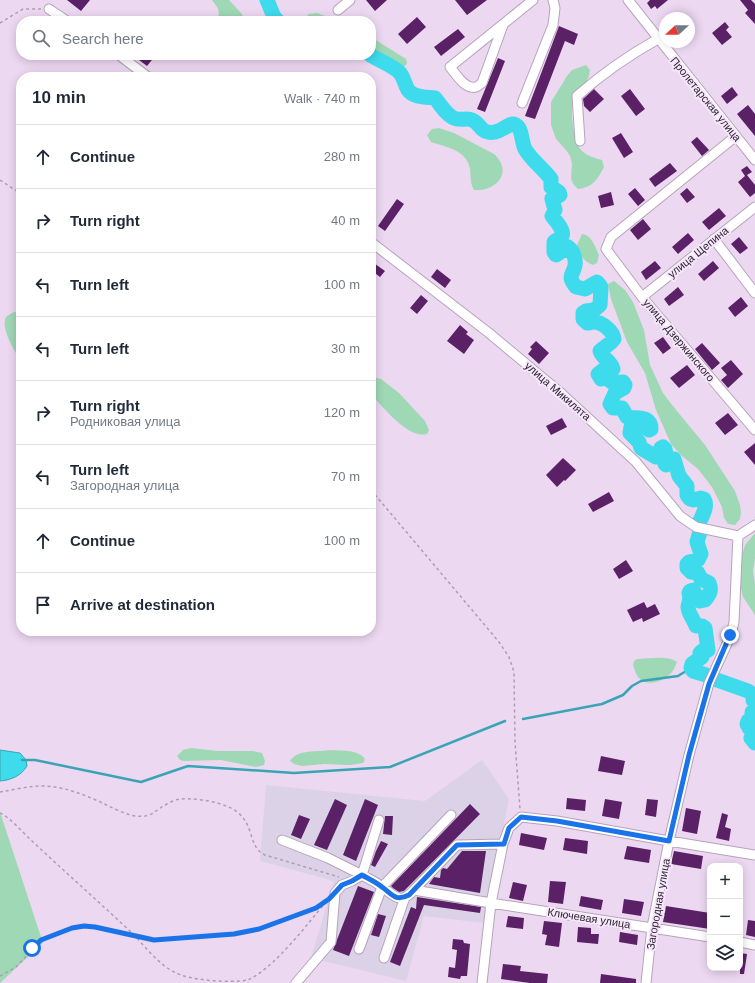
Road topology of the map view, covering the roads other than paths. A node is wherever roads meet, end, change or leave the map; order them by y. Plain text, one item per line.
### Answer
1 (350, 0) edge
2 (533, 0) edge
3 (553, 0) edge
4 (628, 0) edge
5 (49, 9) road end
6 (338, 10) dead end
7 (60, 16) edge
8 (503, 24) junction
9 (658, 39) junction
10 (126, 60) edge
11 (141, 72) edge
12 (522, 103) dead end
13 (736, 136) junction
14 (580, 141) dead end
15 (755, 160) edge
16 (755, 207) edge
17 (714, 239) junction
18 (376, 246) edge
19 (755, 293) edge
20 (642, 297) junction
21 (755, 430) edge
22 (755, 524) edge
23 (738, 536) junction
24 (451, 815) dead end
25 (379, 820) dead end
26 (282, 840) dead end
27 (669, 841) junction
28 (504, 844) junction
29 (755, 855) edge
30 (362, 875) junction
31 (382, 887) junction
32 (414, 890) junction
33 (405, 898) junction
34 (491, 903) junction
35 (652, 927) junction
36 (707, 936) edge
37 (743, 943) edge
38 (755, 945) edge
39 (359, 949) dead end
40 (384, 958) dead end
41 (296, 983) edge
42 (482, 983) edge
43 (646, 983) edge

1 - 6 street
2 - 8 street
3 - 12 street
4 - 9 street, Пролетарская улица
5 - 7 street
8 - 8 street
9 - 13 street, Пролетарская улица
9 - 14 street
10 - 11 street
13 - 15 street, Пролетарская улица
13 - 20 street, улица Дзержинского
16 - 17 street, улица Щепина
17 - 19 street
17 - 20 street, улица Щепина
18 - 23 street, улица Микилята
20 - 21 street, улица Дзержинского
22 - 23 street
23 - 27 street, Загородная улица
24 - 31 street
25 - 30 street
26 - 30 street
27 - 28 street
27 - 29 street
27 - 35 street, Загородная улица
28 - 32 street
28 - 34 street
30 - 31 street
30 - 41 street
31 - 33 street
31 - 39 street
32 - 33 street
32 - 34 street, Ключевая улица
33 - 40 street
34 - 35 street, Ключевая улица
34 - 42 street
35 - 36 street, Ключевая улица
35 - 43 street, Загородная улица
37 - 38 street

